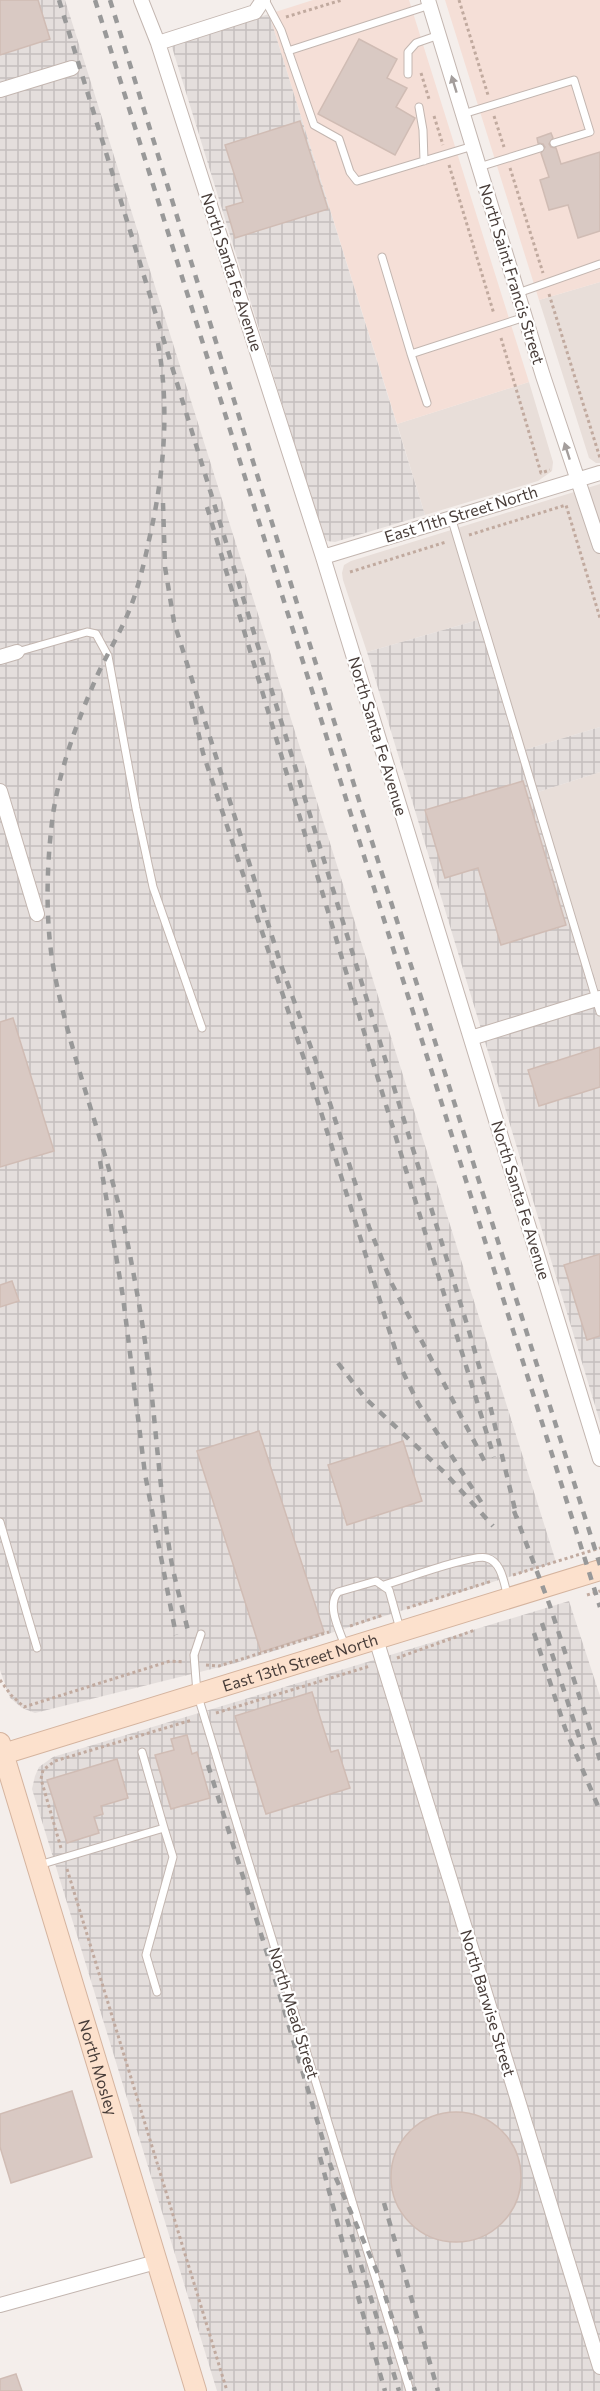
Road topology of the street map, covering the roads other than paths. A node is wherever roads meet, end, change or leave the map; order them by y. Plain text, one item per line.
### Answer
1 (141, 0) edge
2 (147, 0) edge
3 (429, 3) edge
4 (261, 4) edge
5 (146, 15) junction
6 (439, 35) junction
7 (158, 43) junction
8 (288, 51) junction
9 (72, 68) dead end
10 (408, 74) dead end
11 (0, 90) edge
12 (419, 107) dead end
13 (463, 114) junction
14 (554, 143) dead end
15 (473, 146) junction
16 (540, 148) dead end
17 (424, 161) junction
18 (479, 167) junction
19 (382, 256) dead end
20 (600, 264) edge
21 (518, 293) junction
22 (525, 317) junction
23 (411, 354) junction
24 (427, 404) dead end
25 (600, 473) edge
26 (577, 480) junction
27 (451, 517) junction
28 (600, 546) edge
29 (323, 557) junction
30 (17, 652) joint
31 (0, 657) edge
32 (0, 790) edge
33 (37, 914) dead end
34 (599, 1003) edge
35 (202, 1028) dead end
36 (471, 1038) junction
37 (600, 1459) edge
38 (0, 1522) edge
39 (600, 1570) edge
40 (384, 1585) junction
41 (508, 1599) junction
42 (400, 1632) junction
43 (201, 1634) dead end
44 (376, 1639) junction
45 (37, 1648) dead end
46 (345, 1648) junction
47 (197, 1693) junction
48 (1, 1751) edge
49 (142, 1752) dead end
50 (164, 1828) junction
51 (36, 1866) junction
52 (157, 1992) dead end
53 (156, 2262) junction
54 (0, 2305) edge
55 (600, 2367) edge
56 (195, 2391) edge
57 (410, 2391) edge

1 - 5 street, North Santa Fe Avenue
2 - 5 street, North Santa Fe Avenue
3 - 6 street, North Saint Francis Street
3 - 8 lane
4 - 7 street
4 - 8 lane
5 - 7 street, North Santa Fe Avenue
6 - 10 lane
13 -> 6 street, North Saint Francis Street
7 - 29 street, North Santa Fe Avenue
8 - 17 lane
9 - 11 street
12 - 17 lane
13 - 14 lane
13 - 15 street, North Saint Francis Street
15 - 17 lane
15 - 18 street, North Saint Francis Street
16 - 18 lane
18 - 21 street, North Saint Francis Street
19 - 23 lane
20 - 21 lane
21 - 22 street, North Saint Francis Street
22 - 23 lane
26 -> 22 street, North Saint Francis Street
23 - 24 lane
25 - 26 street, East 11th Street North
26 - 27 street, East 11th Street North
26 - 28 street, North Saint Francis Street
27 - 29 street, East 11th Street North
27 - 34 lane
29 - 36 street, North Santa Fe Avenue
30 - 31 street
30 - 35 lane
32 - 33 street
34 - 36 street
36 - 37 street, North Santa Fe Avenue
38 - 45 lane
39 - 41 street, East 13th Street North
40 - 41 lane
40 - 42 lane
40 - 46 lane
41 - 42 street, East 13th Street North
42 - 44 street, East 13th Street North
43 - 47 lane, North Mead Street
44 - 46 street, East 13th Street North
44 - 55 street, North Barwise Street
46 - 47 street, East 13th Street North
47 - 48 street, East 13th Street North
47 - 57 lane, North Mead Street
48 - 51 street, North Mosley
49 - 50 lane
50 - 51 lane
50 - 52 lane
51 - 53 street, North Mosley
53 - 54 street
53 - 56 street, North Mosley

